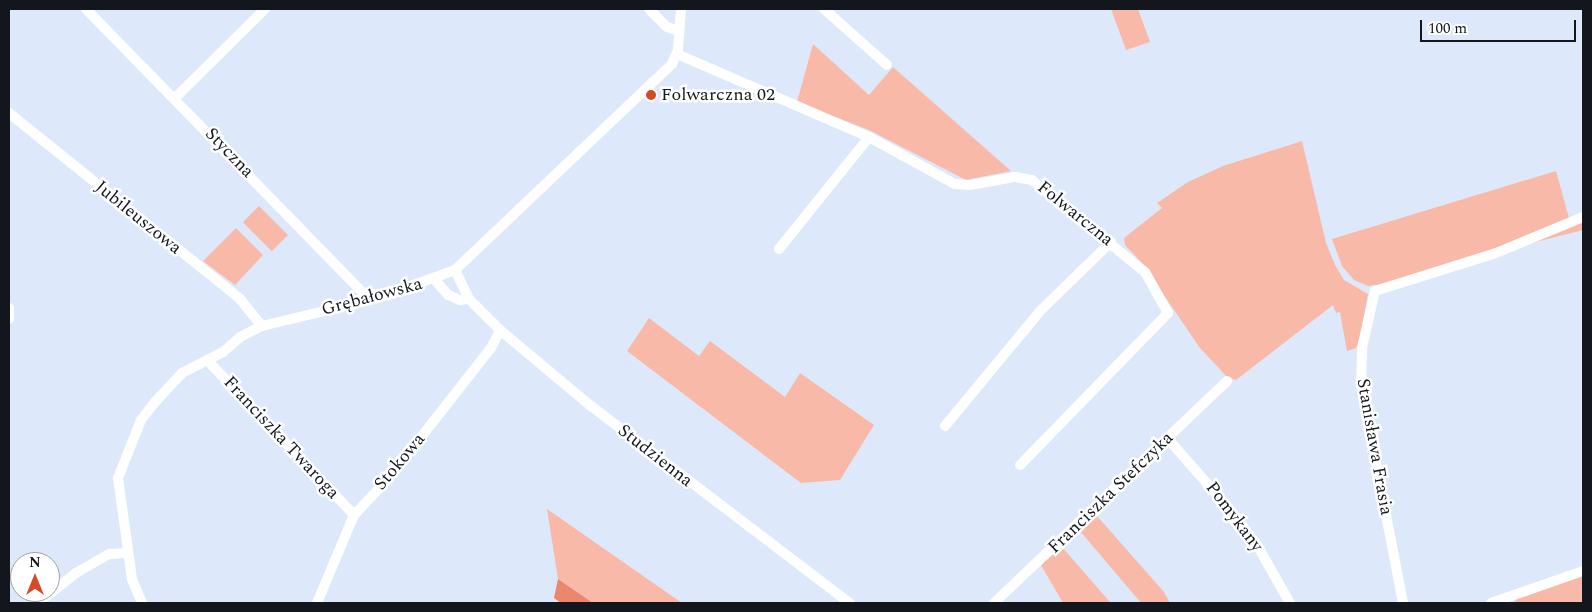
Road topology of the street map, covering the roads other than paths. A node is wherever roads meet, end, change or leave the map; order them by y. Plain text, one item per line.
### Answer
1 (86, 9) edge
2 (265, 9) edge
3 (649, 9) edge
4 (681, 9) edge
5 (824, 9) edge
6 (679, 31) junction
7 (677, 54) junction
8 (887, 65) dead end
9 (176, 97) junction
10 (9, 114) edge
11 (869, 137) junction
12 (1583, 217) edge
13 (1111, 242) junction
14 (779, 249) dead end
15 (455, 270) junction
16 (435, 280) junction
17 (469, 299) junction
18 (370, 300) junction
19 (9, 308) edge
20 (9, 319) edge
21 (262, 326) junction
22 (500, 330) junction
23 (208, 361) junction
24 (1227, 381) dead end
25 (945, 426) dead end
26 (1168, 439) junction
27 (1020, 465) dead end
28 (354, 515) junction
29 (127, 553) junction
30 (1583, 571) edge
31 (38, 603) edge
32 (142, 603) edge
33 (317, 603) edge
34 (850, 603) edge
35 (994, 603) edge
36 (1290, 603) edge
37 (1403, 603) edge
38 (1491, 603) edge

1 - 9 street, Styczna
2 - 9 street
3 - 6 street
4 - 6 street
5 - 8 street
6 - 7 street
7 - 11 street, Folwarczna
7 - 15 street, Grębałowska
9 - 18 street, Styczna
10 - 21 street, Jubileuszowa
11 - 13 street, Folwarczna
11 - 14 street
12 - 37 street, Stanisława Frasia
13 - 25 street
13 - 27 street, Folwarczna
15 - 16 street, Grębałowska
15 - 17 street, Studzienna
16 - 17 street, Studzienna
16 - 18 street, Grębałowska
17 - 22 street, Studzienna
18 - 21 street, Grębałowska
19 - 20 street
21 - 23 street, Grębałowska
22 - 28 street, Stokowa
22 - 34 street, Studzienna
23 - 28 street, Franciszka Twaroga
23 - 29 street, Grębałowska
24 - 26 street, Franciszka Stefczyka
26 - 35 street, Franciszka Stefczyka
26 - 36 street, Pomykany
28 - 33 street, Stokowa
29 - 31 street
29 - 32 street, Grębałowska
30 - 38 street

